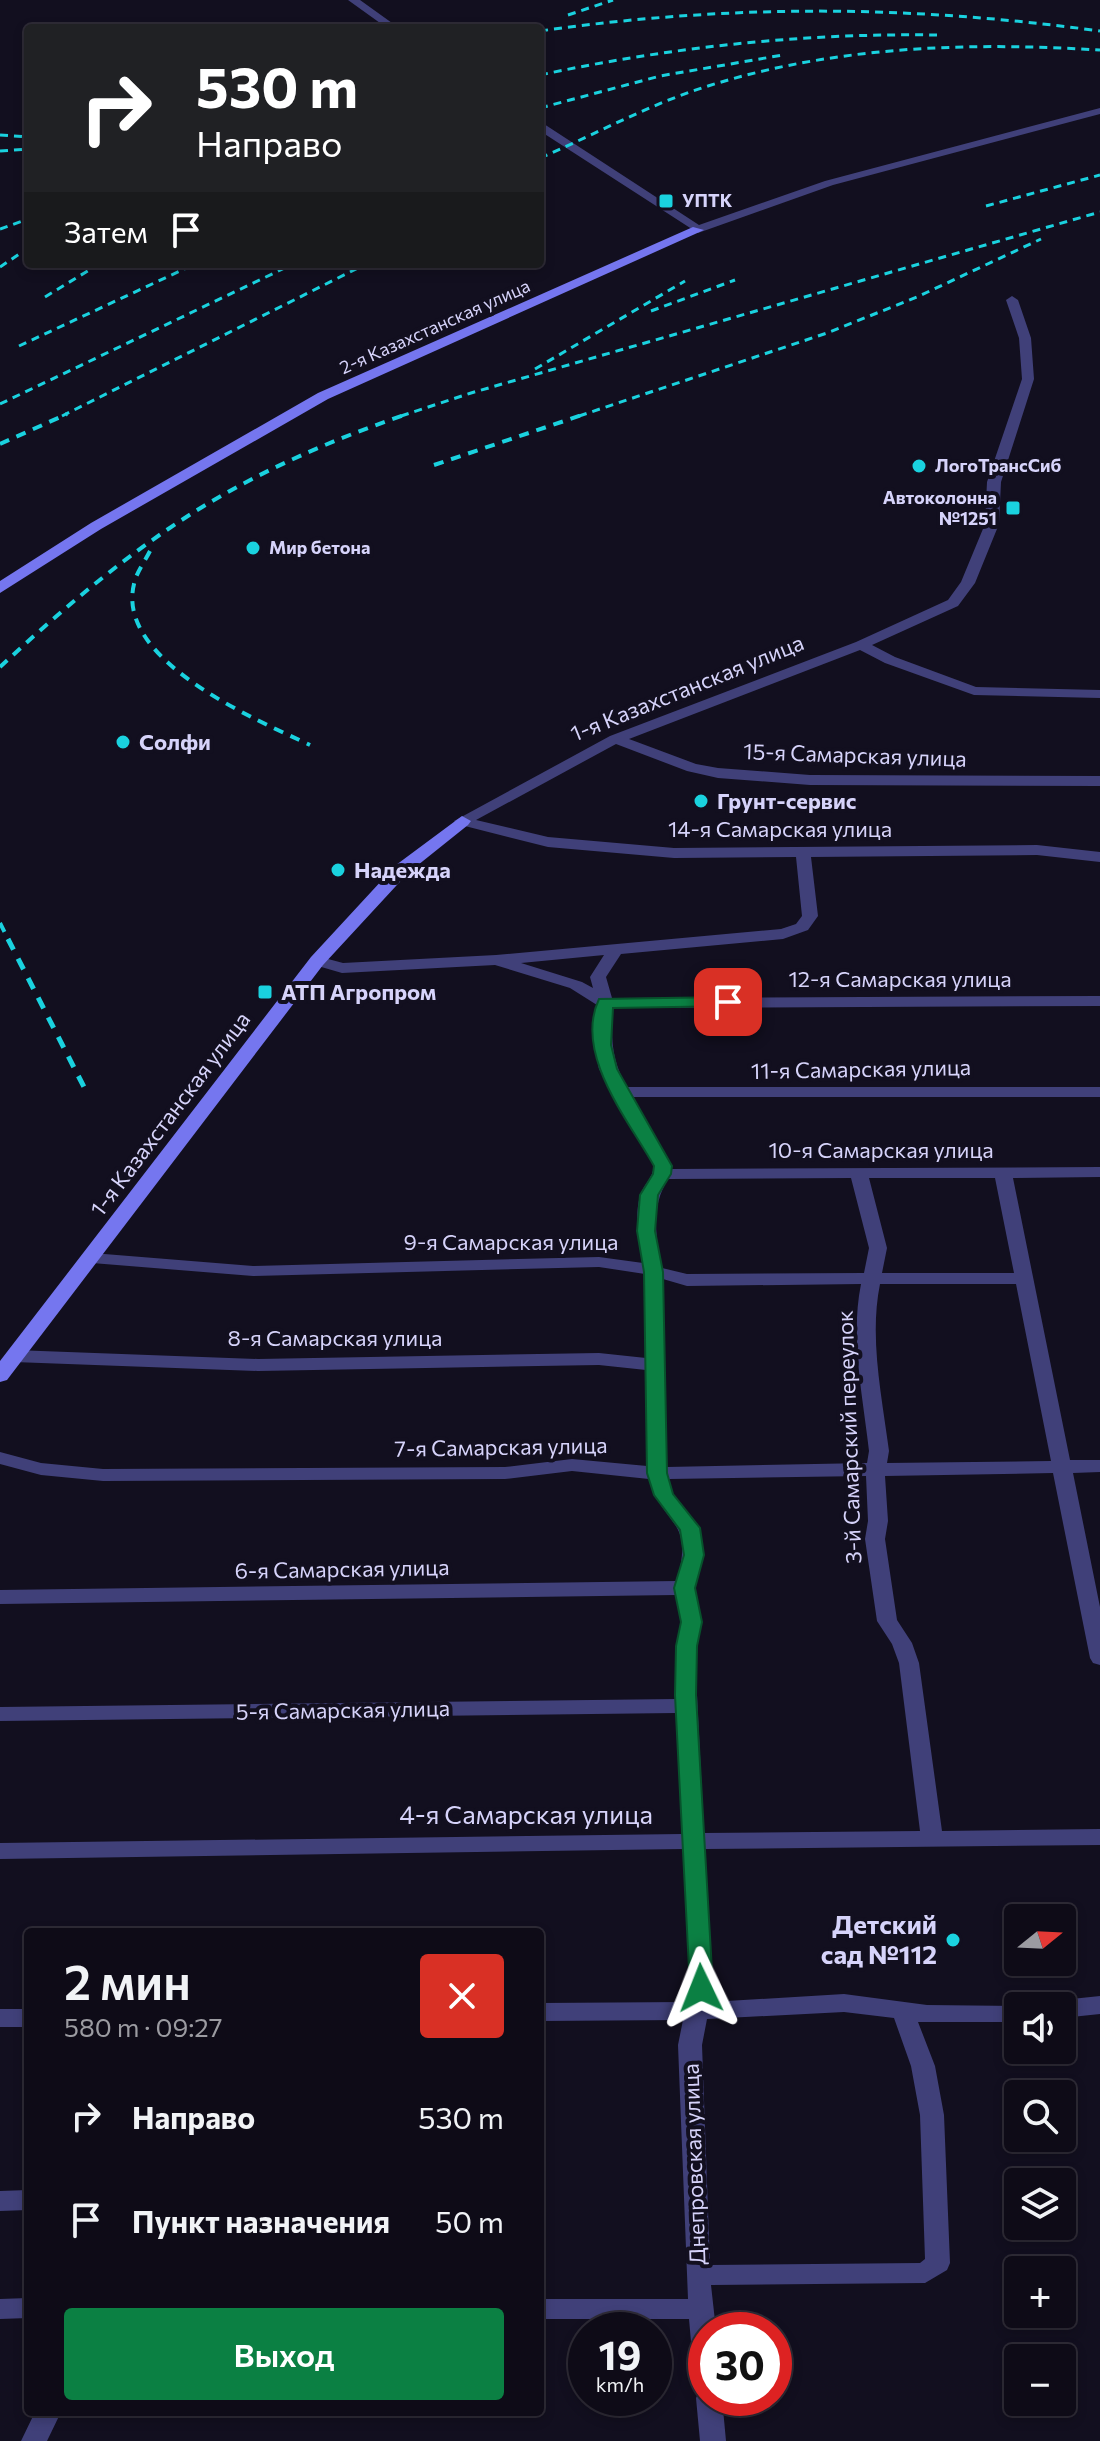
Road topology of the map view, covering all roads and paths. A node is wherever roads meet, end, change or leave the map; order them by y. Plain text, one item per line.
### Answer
1 (351, 1) edge
2 (388, 24) edge
3 (1100, 111) edge
4 (544, 129) edge
5 (698, 230) junction
6 (1012, 300) dead end
7 (0, 588) edge
8 (861, 645) junction
9 (1100, 694) edge
10 (615, 739) junction
11 (1100, 781) edge
12 (462, 821) junction
13 (803, 851) junction
14 (1100, 857) edge
15 (615, 950) junction
16 (496, 960) junction
17 (317, 961) junction
18 (1100, 1001) edge
19 (605, 1003) junction
20 (622, 1092) junction
21 (1100, 1092) edge
22 (858, 1172) junction
23 (1100, 1172) edge
24 (662, 1174) junction
25 (1003, 1174) junction
26 (92, 1258) junction
27 (654, 1272) junction
28 (1024, 1278) junction
29 (874, 1279) junction
30 (14, 1356) junction
31 (656, 1365) junction
32 (0, 1375) edge
33 (0, 1458) edge
34 (1100, 1466) edge
35 (1062, 1469) junction
36 (877, 1470) junction
37 (657, 1473) junction
38 (685, 1588) junction
39 (0, 1597) edge
40 (1100, 1658) edge
41 (686, 1706) junction
42 (0, 1714) edge
43 (1100, 1837) edge
44 (932, 1839) junction
45 (695, 1844) junction
46 (0, 1851) edge
47 (1100, 2005) edge
48 (1076, 2008) edge
49 (696, 2011) junction
50 (544, 2012) edge
51 (903, 2012) junction
52 (1004, 2013) edge
53 (0, 2018) edge
54 (24, 2018) edge
55 (24, 2200) edge
56 (0, 2201) edge
57 (698, 2275) junction
58 (24, 2308) edge
59 (0, 2309) edge
60 (544, 2309) edge
61 (701, 2309) junction
62 (701, 2312) edge
63 (46, 2416) edge
64 (711, 2416) edge
65 (34, 2441) edge
66 (713, 2441) edge

1 - 2 street
3 - 5 street, 2-я Казахстанская улица
4 - 5 street
5 - 7 street, 2-я Казахстанская улица
6 - 8 street, 1-я Казахстанская улица
8 - 9 street
8 - 10 street, 1-я Казахстанская улица
10 - 11 street, 15-я Самарская улица
10 - 12 street, 1-я Казахстанская улица
12 - 13 street, 14-я Самарская улица
12 - 17 street, 1-я Казахстанская улица
13 - 14 street, 14-я Самарская улица
13 - 15 street
15 - 16 street
15 - 19 street
16 - 17 street
16 - 19 street
17 - 26 street, 1-я Казахстанская улица
18 - 19 street, 12-я Самарская улица
19 - 20 street
20 - 21 street, 11-я Самарская улица
20 - 24 street
22 - 24 street, 10-я Самарская улица
22 - 25 street, 10-я Самарская улица
22 - 29 street, 3-й Самарский переулок
23 - 25 street, 10-я Самарская улица
24 - 27 street, Днепровская улица
25 - 28 street
26 - 27 street, 9-я Самарская улица
26 - 30 street, 1-я Казахстанская улица
27 - 29 street, 9-я Самарская улица
27 - 31 street, Днепровская улица
28 - 29 street, 9-я Самарская улица
28 - 35 street
29 - 36 street, 3-й Самарский переулок
30 - 31 street, 8-я Самарская улица
30 - 32 street, 1-я Казахстанская улица
31 - 37 street, Днепровская улица
33 - 37 street, 7-я Самарская улица
34 - 35 street, 7-я Самарская улица
35 - 36 street, 7-я Самарская улица
35 - 40 street
36 - 37 street, 7-я Самарская улица
36 - 44 street, 3-й Самарский переулок
37 - 38 street, Днепровская улица
38 - 39 street, 6-я Самарская улица
38 - 41 street, Днепровская улица
41 - 42 street, 5-я Самарская улица
41 - 45 street, Днепровская улица
43 - 44 street, 4-я Самарская улица
44 - 45 street, 4-я Самарская улица
45 - 46 street, 4-я Самарская улица
45 - 49 street, Днепровская улица
47 - 48 street
49 - 50 street
49 - 51 street
49 - 57 street, Днепровская улица
51 - 52 street
51 - 57 street
53 - 54 street
55 - 56 street
57 - 61 street, Днепровская улица
58 - 59 street
60 - 61 street
61 - 62 street, Днепровская улица
63 - 65 street
64 - 66 street

